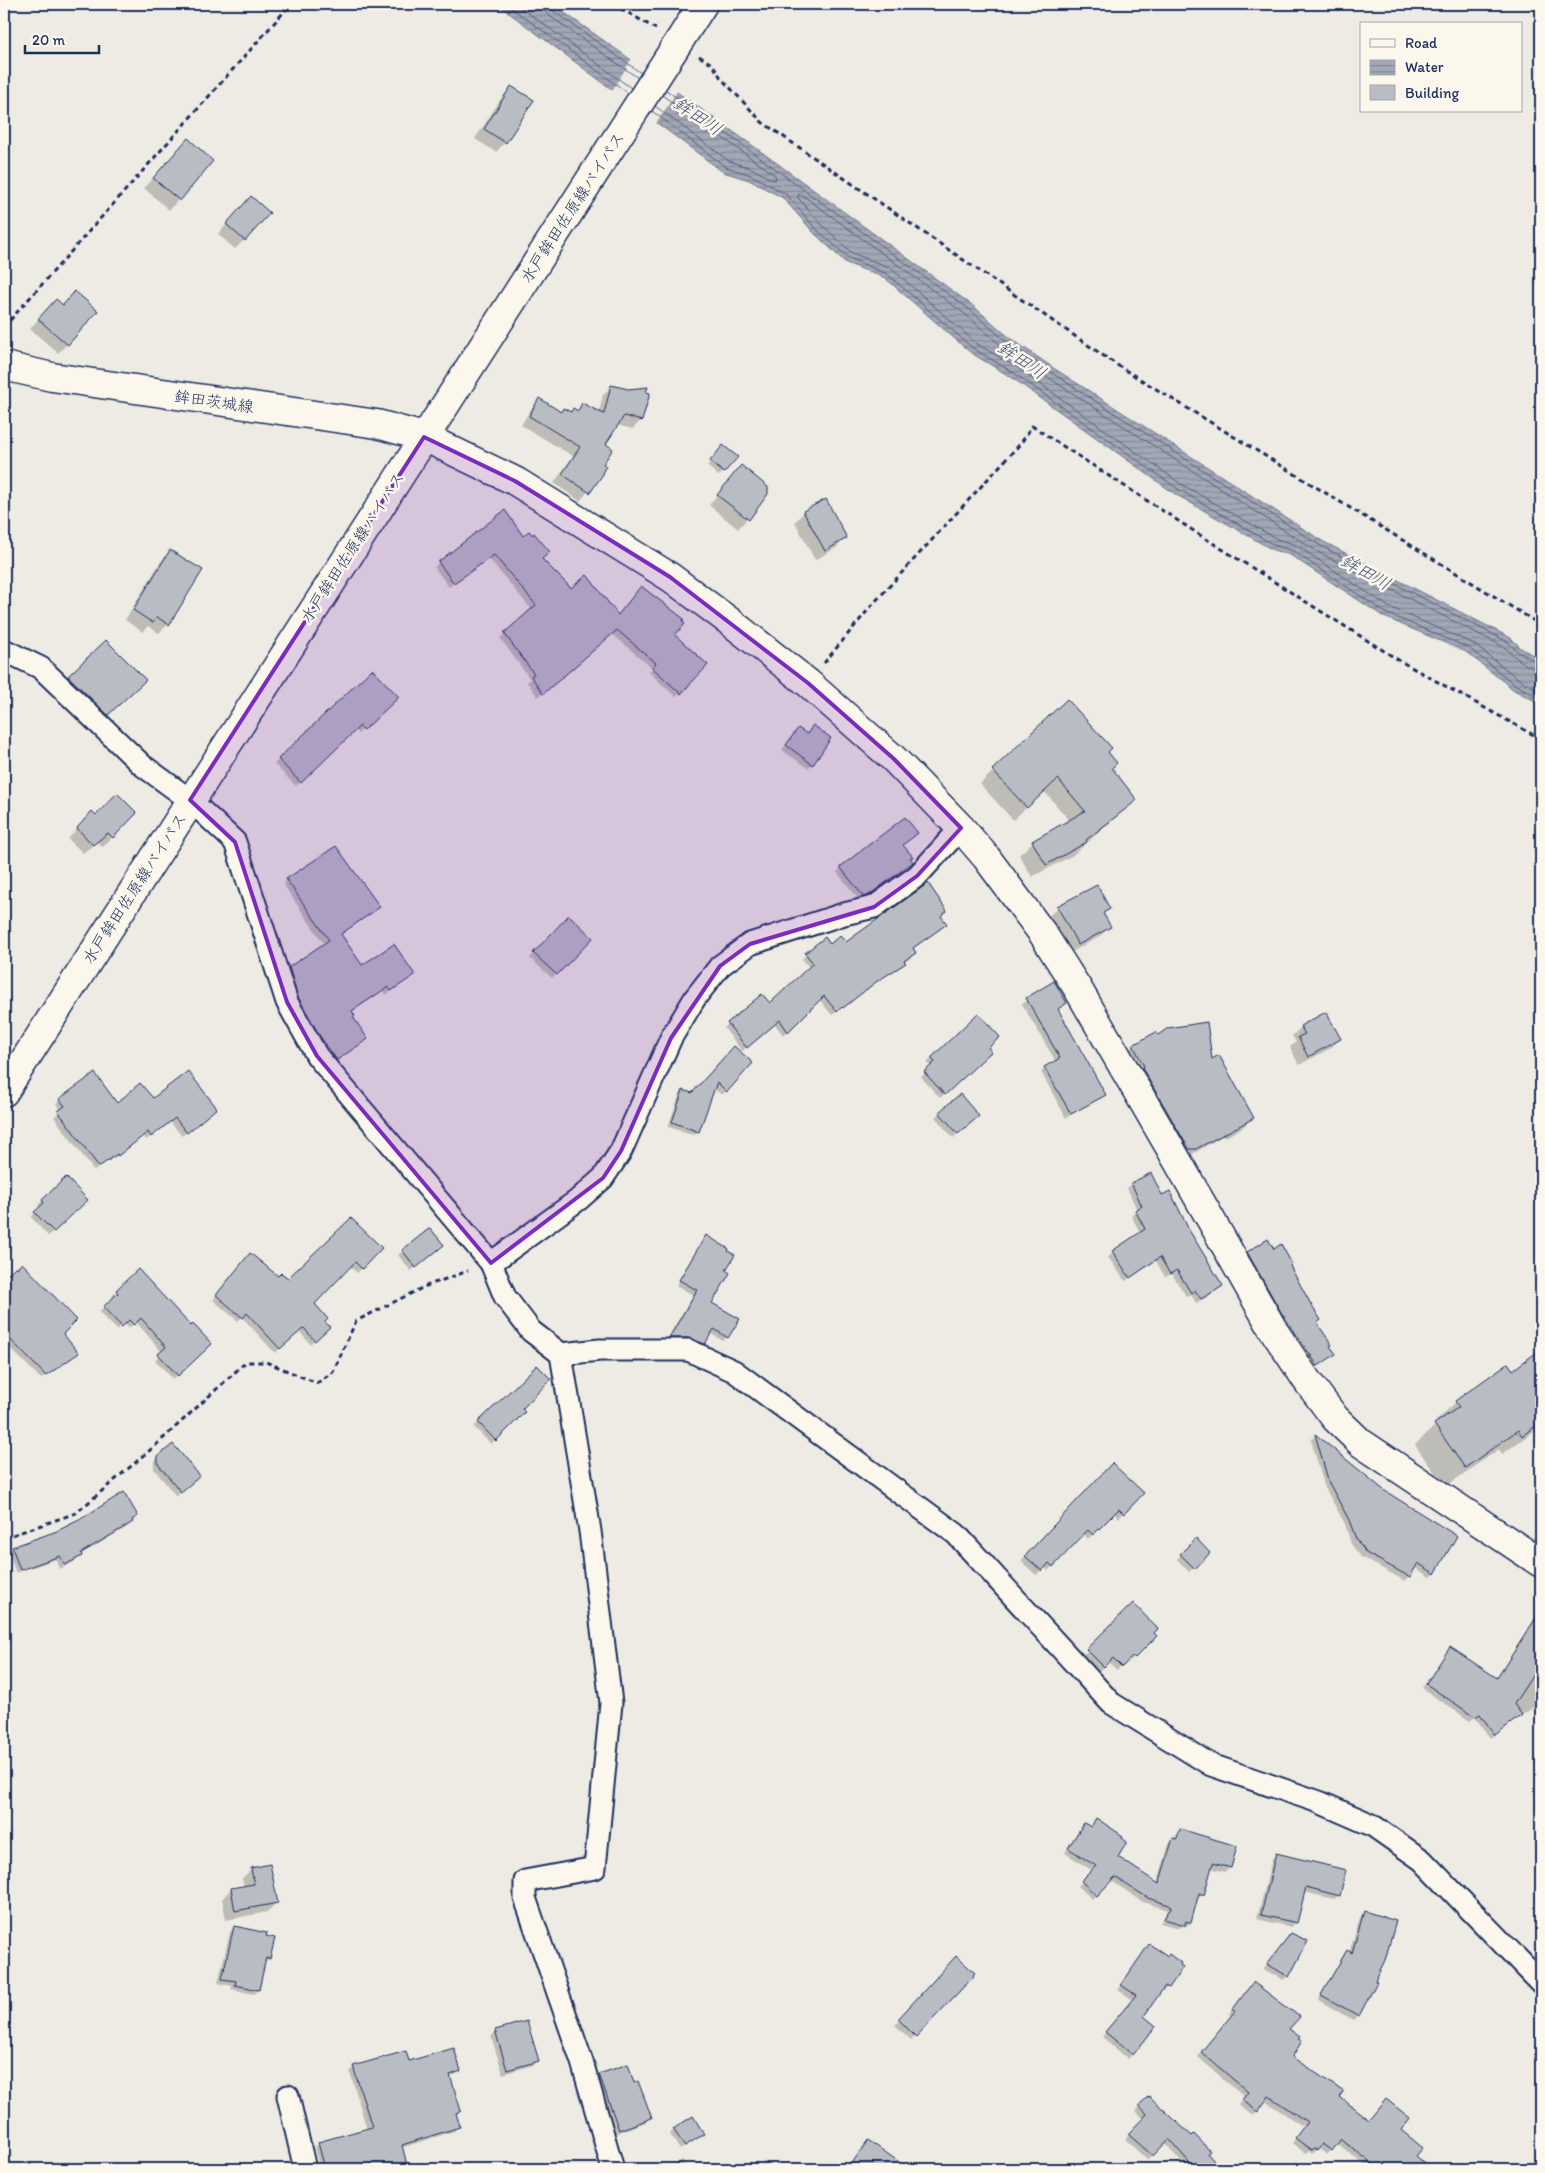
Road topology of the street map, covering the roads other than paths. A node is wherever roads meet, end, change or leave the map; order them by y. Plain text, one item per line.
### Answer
1 (703, 4) edge
2 (4, 366) edge
3 (424, 437) junction
4 (4, 650) edge
5 (190, 800) junction
6 (961, 828) junction
7 (4, 1092) edge
8 (491, 1263) junction
9 (560, 1354) junction
10 (1541, 1563) edge
11 (1541, 1984) edge
12 (288, 2096) dead end
13 (305, 2169) edge
14 (613, 2169) edge

1 - 3 main road, 水戸鉾田佐原線バイパス
2 - 3 main road, 鉾田茨城線
3 - 5 main road, 水戸鉾田佐原線バイパス
3 - 6 main road, 鉾田茨城線
4 - 5 street
5 - 7 main road, 水戸鉾田佐原線バイパス
5 - 8 street
6 - 8 street
6 - 10 main road, 鉾田茨城線
8 - 9 street
9 - 11 street
9 - 14 street
12 - 13 street

